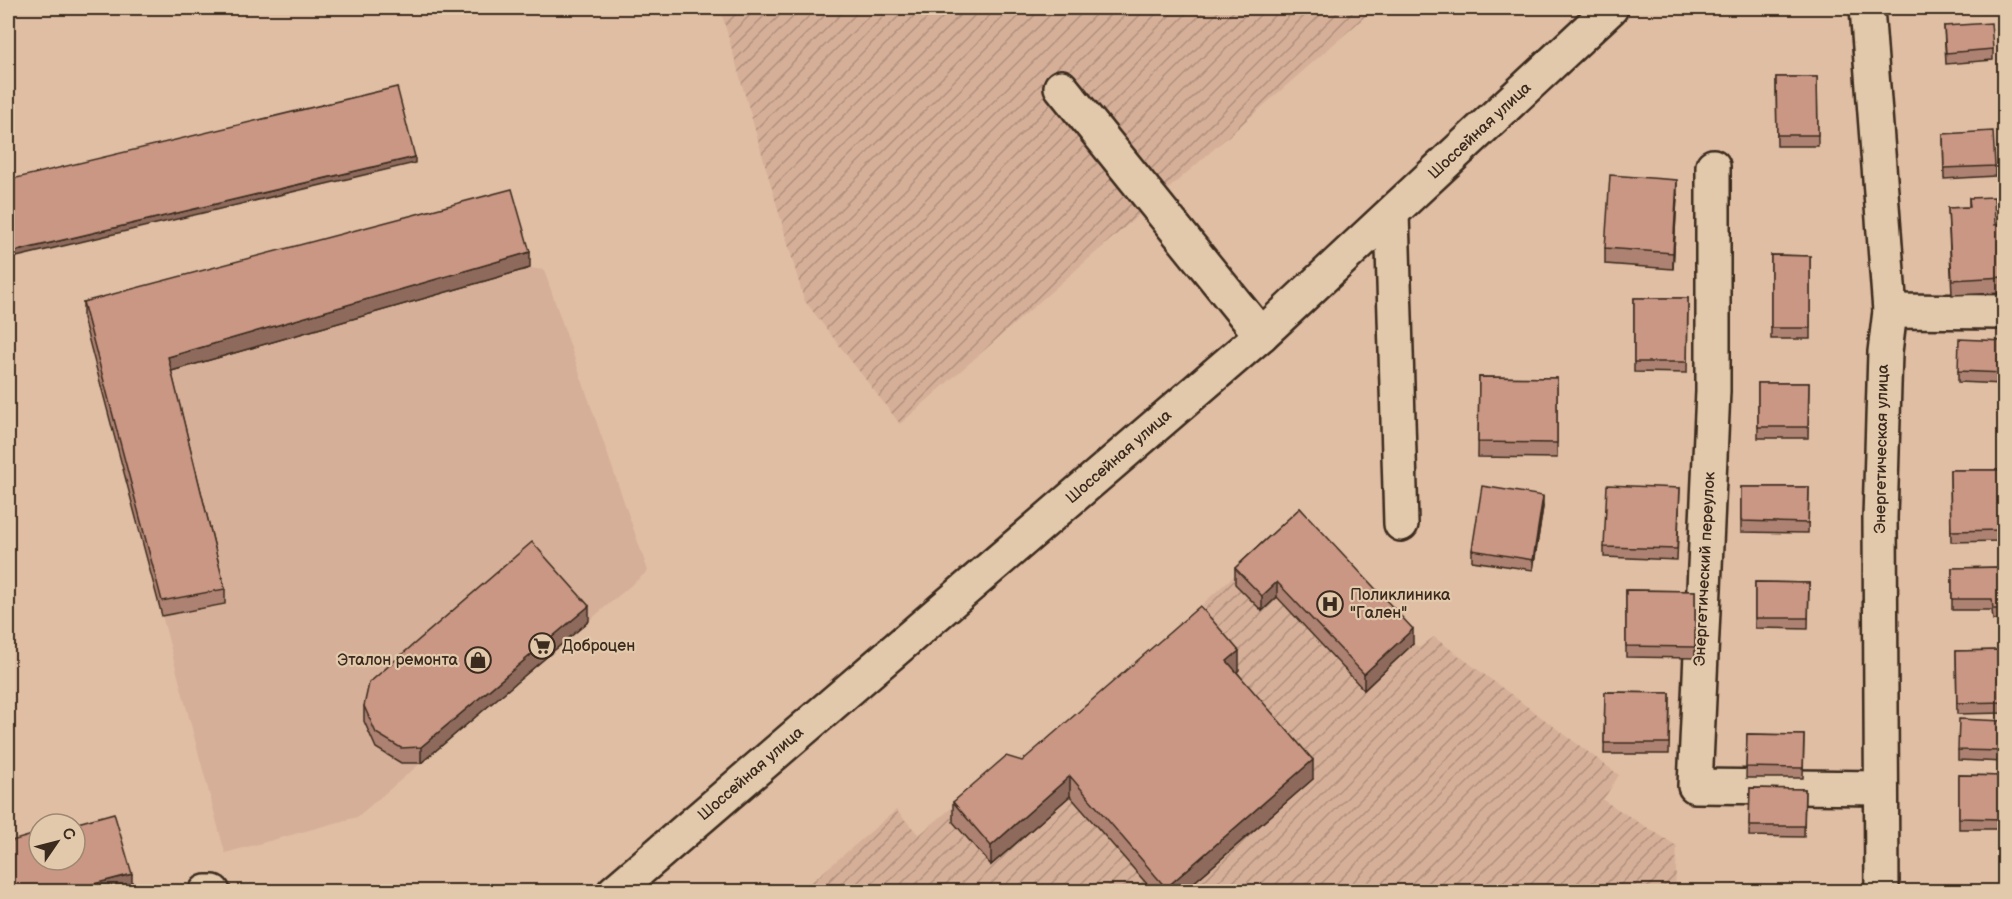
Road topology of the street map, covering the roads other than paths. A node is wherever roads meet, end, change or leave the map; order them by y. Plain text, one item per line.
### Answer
1 (1611, 8) edge
2 (1867, 8) edge
3 (1061, 87) dead end
4 (1713, 166) dead end
5 (1392, 213) junction
6 (1890, 311) junction
7 (2004, 312) edge
8 (1261, 335) junction
9 (1401, 524) dead end
10 (1881, 788) junction
11 (206, 891) edge
12 (213, 891) edge
13 (614, 891) edge
14 (1882, 891) edge

1 - 5 street, Шоссейная улица
2 - 6 street, Энергетическая улица
3 - 8 street
4 - 10 street, Энергетический переулок
5 - 8 street, Шоссейная улица
5 - 9 street
6 - 7 street
6 - 10 street, Энергетическая улица
8 - 13 street, Шоссейная улица
10 - 14 street, Энергетическая улица
11 - 12 street

